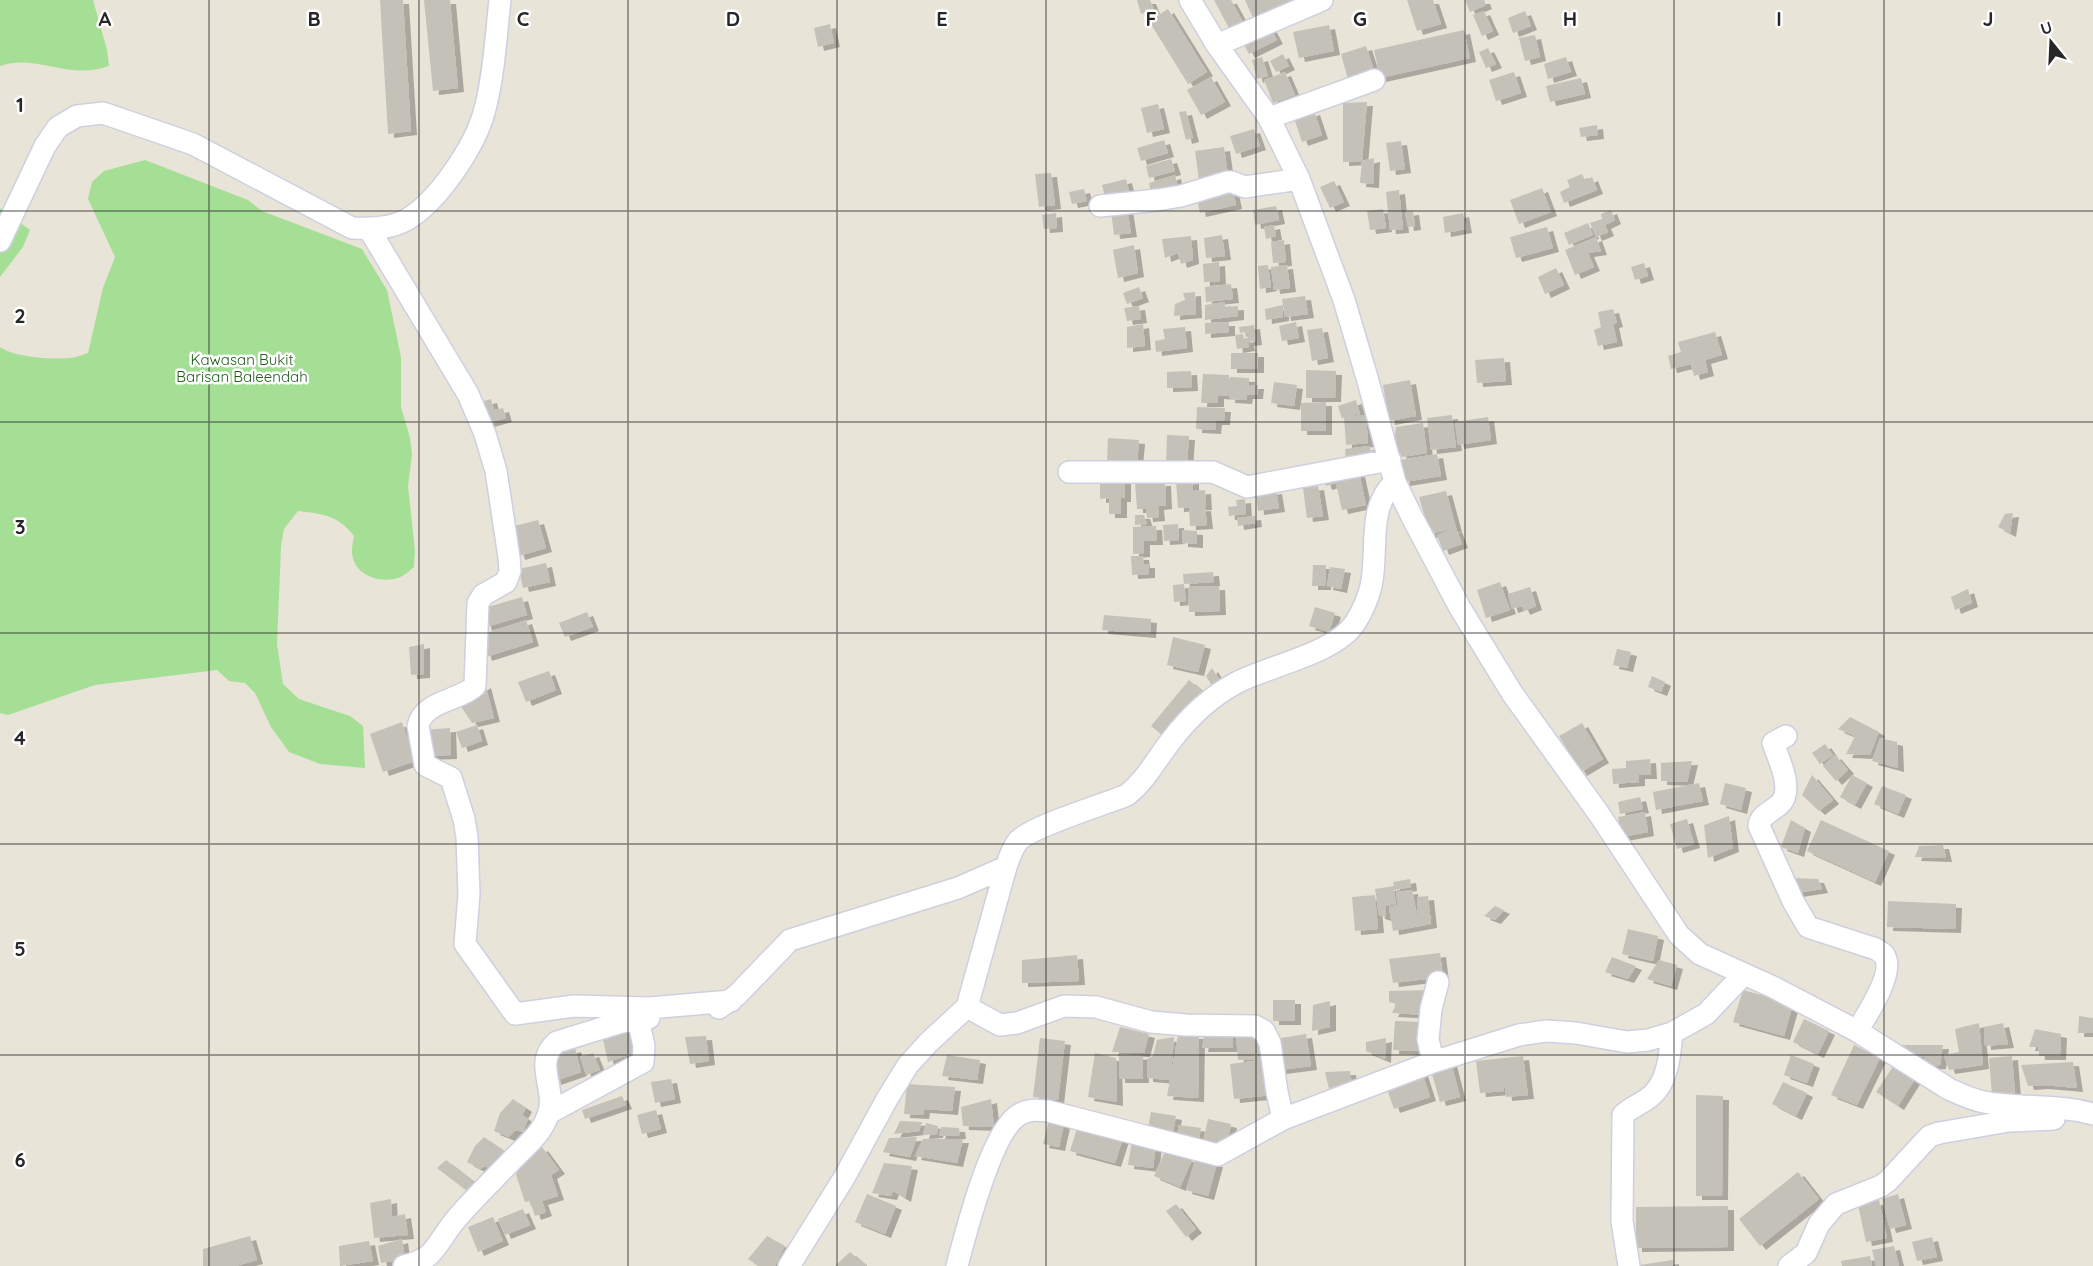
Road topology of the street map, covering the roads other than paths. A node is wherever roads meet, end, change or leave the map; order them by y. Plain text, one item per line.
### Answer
1 (500, 0) edge
2 (1190, 0) edge
3 (1322, 0) edge
4 (1217, 45) junction
5 (1374, 80) dead end
6 (1269, 118) junction
7 (1299, 179) junction
8 (1100, 206) dead end
9 (369, 229) junction
10 (0, 241) edge
11 (1389, 460) junction
12 (1069, 472) dead end
13 (1395, 482) junction
14 (1786, 736) dead end
15 (1006, 867) junction
16 (1744, 974) junction
17 (1438, 982) dead end
18 (731, 1001) junction
19 (967, 1007) junction
20 (638, 1019) junction
21 (1857, 1031) junction
22 (1672, 1033) junction
23 (1433, 1062) junction
24 (2083, 1112) edge
25 (549, 1113) junction
26 (1283, 1119) junction
27 (404, 1266) edge
28 (789, 1266) edge
29 (957, 1266) edge
30 (1629, 1266) edge
31 (1789, 1266) edge

1 - 9 street
2 - 4 street
3 - 4 street
4 - 6 street
5 - 6 street
6 - 7 street
7 - 8 street
7 - 11 street
9 - 10 street
9 - 18 street
11 - 12 street
11 - 13 street
13 - 15 street
13 - 16 street
14 - 21 street
15 - 18 street
15 - 19 street
16 - 21 street
16 - 22 street
17 - 23 street
18 - 20 street
19 - 26 street
19 - 28 street
20 - 25 street
20 - 25 street
21 - 24 street
22 - 23 street
22 - 30 street
23 - 26 street
24 - 31 street
25 - 27 street
26 - 29 street

